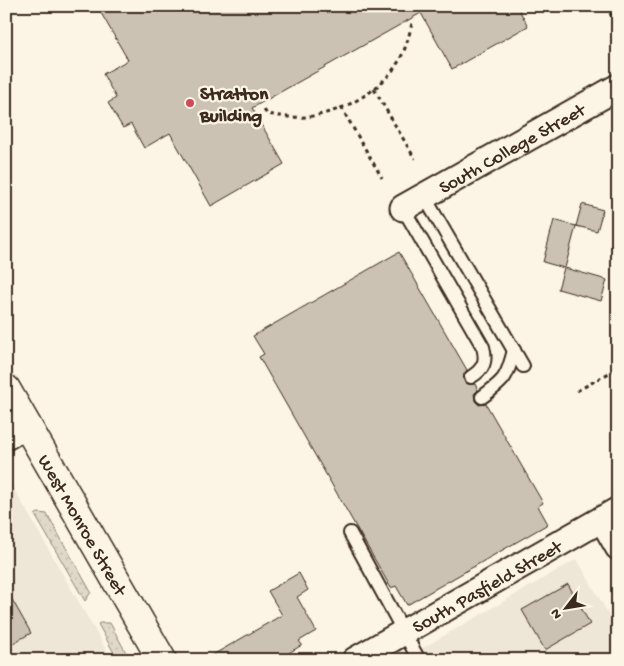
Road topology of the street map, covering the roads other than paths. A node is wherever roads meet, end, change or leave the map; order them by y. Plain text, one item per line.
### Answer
1 (618, 87) edge
2 (424, 196) junction
3 (403, 208) joint
4 (514, 350) junction
5 (523, 366) dead end
6 (471, 377) dead end
7 (6, 389) edge
8 (482, 397) dead end
9 (17, 431) edge
10 (610, 515) edge
11 (350, 533) dead end
12 (618, 547) edge
13 (404, 632) junction
14 (162, 660) edge
15 (355, 660) edge
16 (419, 660) edge

1 - 2 street, South College Street
2 - 3 street, South College Street
2 - 4 lane
3 - 6 lane
4 - 5 lane
4 - 8 lane
7 - 9 street, West Monroe Street
9 - 14 street, West Monroe Street
10 - 12 street
10 - 13 street, South Pasfield Street
11 - 13 lane
13 - 15 street, South Pasfield Street
13 - 16 lane

